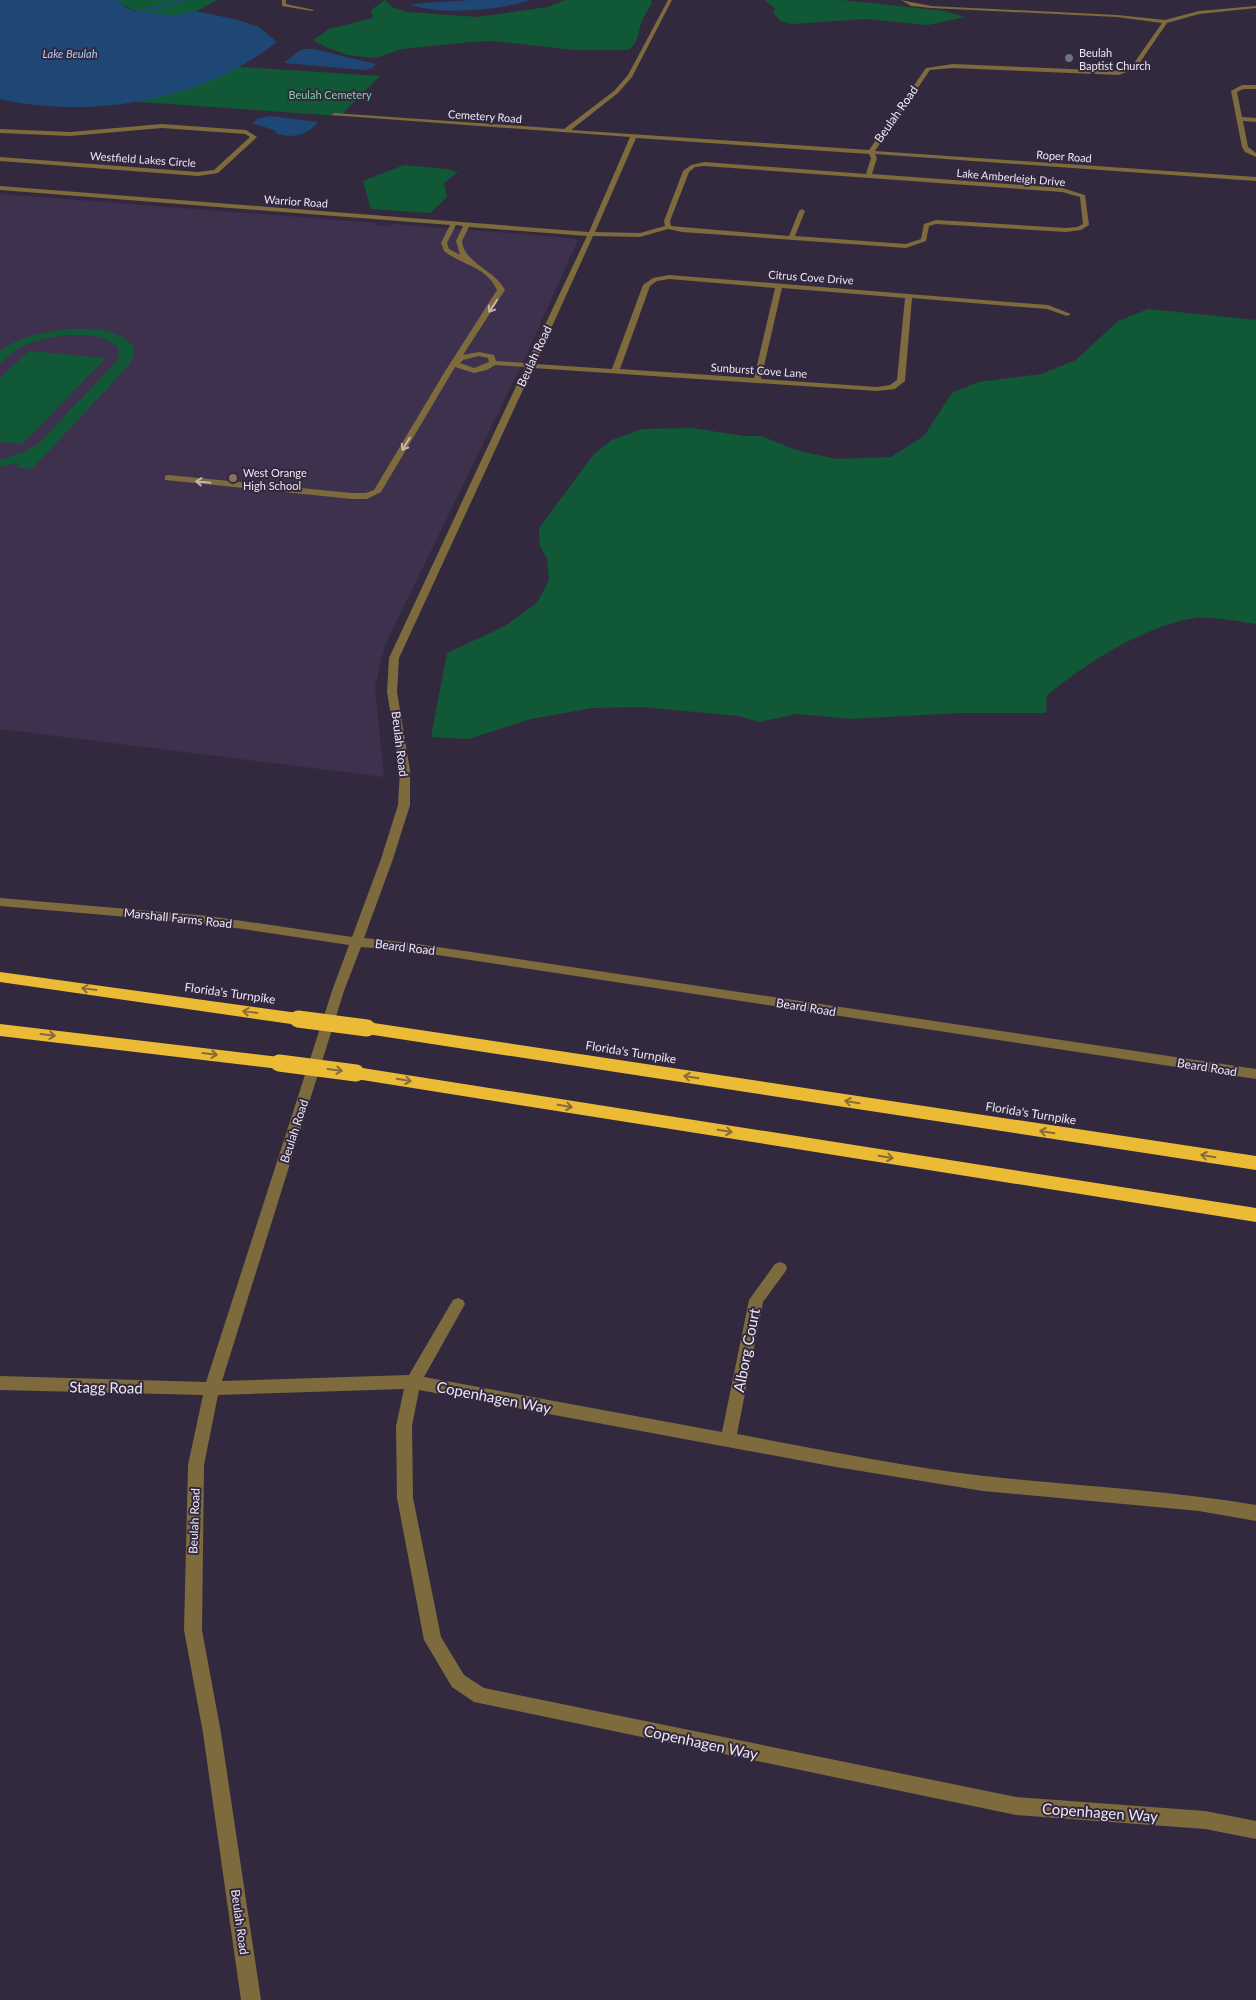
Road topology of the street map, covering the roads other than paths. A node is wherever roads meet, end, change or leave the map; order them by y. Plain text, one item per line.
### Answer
1 (284, 0) edge
2 (670, 0) edge
3 (903, 0) edge
4 (1256, 7) edge
5 (312, 10) dead end
6 (1166, 22) junction
7 (1256, 87) edge
8 (334, 115) dead end
9 (1240, 119) junction
10 (1256, 120) edge
11 (0, 131) edge
12 (565, 132) junction
13 (634, 136) junction
14 (871, 152) junction
15 (1256, 155) edge
16 (0, 159) edge
17 (868, 176) junction
18 (1256, 180) edge
19 (0, 188) edge
20 (802, 211) dead end
21 (454, 223) junction
22 (468, 224) junction
23 (668, 227) junction
24 (591, 234) junction
25 (791, 238) junction
26 (466, 259) junction
27 (780, 286) junction
28 (909, 296) junction
29 (1067, 314) dead end
30 (456, 360) junction
31 (493, 364) junction
32 (528, 366) junction
33 (615, 372) junction
34 (757, 381) junction
35 (168, 478) dead end
36 (0, 902) edge
37 (356, 942) junction
38 (1, 976) edge
39 (4, 1031) edge
40 (1256, 1074) edge
41 (1256, 1163) edge
42 (1256, 1215) edge
43 (780, 1268) dead end
44 (458, 1304) dead end
45 (413, 1382) junction
46 (0, 1383) edge
47 (212, 1388) junction
48 (728, 1440) junction
49 (1256, 1513) edge
50 (1256, 1830) edge
51 (251, 2000) edge

1 - 5 street
2 - 12 street
3 - 6 street
4 - 6 street
6 - 14 street, Beulah Road
7 - 9 street
8 - 12 street, Cemetery Road
9 - 10 street
9 - 15 street
11 - 16 street, Westfield Lakes Circle
12 - 13 street, Cemetery Road
13 - 14 street, Beulah Road
13 - 24 street, Beulah Road
14 - 17 street
14 - 18 street, Roper Road
17 - 23 street, Lake Amberleigh Drive
17 - 25 street, Lake Amberleigh Drive
19 - 21 street, Warrior Road
20 - 25 street
21 - 22 street, Warrior Road
21 - 26 street
22 - 24 street, Warrior Road
22 - 26 street
23 - 24 street, Lake Amberleigh Drive
23 - 25 street, Lake Amberleigh Drive
24 - 32 street, Beulah Road
26 -> 30 street
27 - 28 street, Citrus Cove Drive
27 - 33 street, Citrus Cove Drive
27 - 34 street
28 - 29 street, Citrus Cove Drive
28 - 34 street, Sunburst Cove Lane
30 - 31 street
30 - 31 street
30 -> 35 street
31 - 32 street, Sunburst Cove Lane
32 - 33 street, Sunburst Cove Lane
32 - 37 street, Beulah Road
33 - 34 street, Sunburst Cove Lane
36 - 37 street, Marshall Farms Road
37 - 40 street, Beard Road
37 - 47 street, Beulah Road
41 -> 38 highway, Florida's Turnpike, bridge
39 -> 42 highway, bridge
43 - 48 street, Alborg Court
44 - 45 street
45 - 47 street, Copenhagen Way
45 - 48 street, Copenhagen Way
45 - 50 street, Copenhagen Way
46 - 47 street, Stagg Road
47 - 51 street, Beulah Road
48 - 49 street, Copenhagen Way

